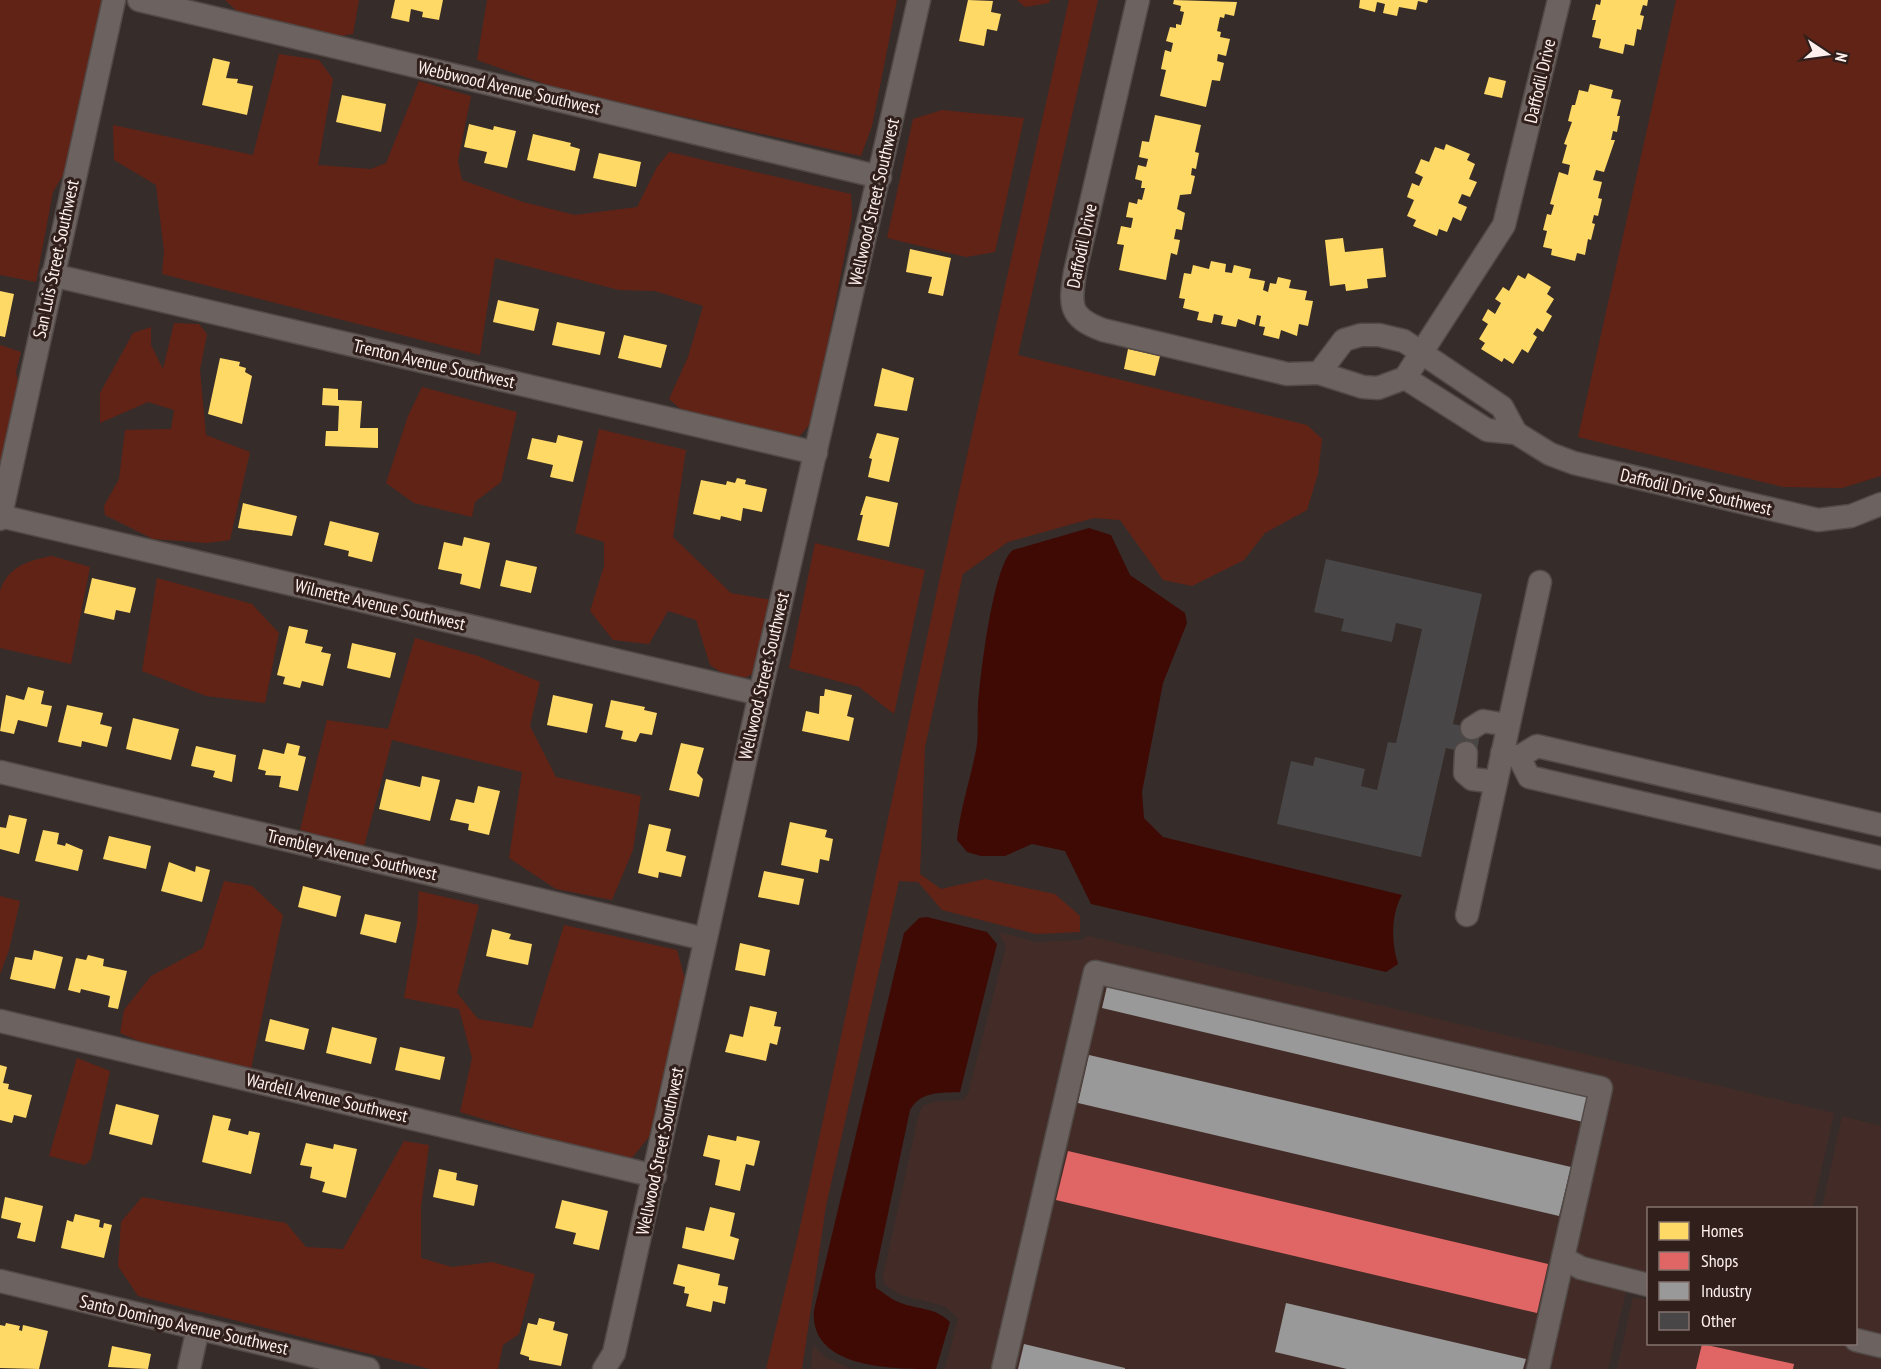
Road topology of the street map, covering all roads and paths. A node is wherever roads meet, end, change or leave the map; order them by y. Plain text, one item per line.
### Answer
1 (114, 0) edge
2 (139, 0) edge
3 (919, 0) edge
4 (1138, 0) edge
5 (1559, 0) edge
6 (880, 177) junction
7 (52, 275) junction
8 (1420, 351) junction
9 (1319, 373) junction
10 (1405, 378) junction
11 (1516, 433) junction
12 (816, 453) junction
13 (1881, 504) edge
14 (0, 517) edge
15 (1540, 582) dead end
16 (760, 694) junction
17 (1509, 725) junction
18 (1472, 728) dead end
19 (1466, 753) dead end
20 (1511, 755) junction
21 (0, 772) edge
22 (1496, 782) junction
23 (1881, 825) edge
24 (1881, 858) edge
25 (1467, 915) dead end
26 (705, 939) junction
27 (0, 1021) edge
28 (655, 1176) junction
29 (1563, 1258) junction
30 (0, 1281) edge
31 (1647, 1285) edge
32 (1857, 1324) edge
33 (198, 1328) junction
34 (1881, 1330) edge
35 (1857, 1340) edge
36 (1881, 1346) edge
37 (609, 1361) edge
38 (189, 1369) edge
39 (368, 1369) edge
40 (1003, 1369) edge
41 (1538, 1369) edge

1 - 7 street, San Luis Street Southwest
2 - 6 street, Webbwood Avenue Southwest
3 - 6 street, Wellwood Street Southwest
4 - 9 street, Daffodil Drive
5 - 8 street, Daffodil Drive
6 - 12 street, Wellwood Street Southwest
7 - 12 street, Trenton Avenue Southwest
7 - 14 street, San Luis Street Southwest
8 - 9 street
8 - 10 street, Daffodil Drive
8 - 11 street, Daffodil Drive Southwest
9 - 10 street, Daffodil Drive
10 - 11 street, Daffodil Drive Southwest
11 - 13 street, Daffodil Drive Southwest
12 - 16 street, Wellwood Street Southwest
14 - 16 street, Wilmette Avenue Southwest
15 - 17 street
16 - 26 street, Wellwood Street Southwest
17 - 18 street
17 - 20 street
19 - 22 street
20 - 22 street
20 - 23 street
20 - 24 street
21 - 26 street, Trembley Avenue Southwest
22 - 25 street
26 - 28 street, Wellwood Street Southwest
27 - 28 street, Wardell Avenue Southwest
28 - 37 street, Wellwood Street Southwest
29 - 31 street
29 - 40 street
29 - 41 street
30 - 33 street, Santo Domingo Avenue Southwest
32 - 34 street
33 - 38 street
33 - 39 street, Santo Domingo Avenue Southwest
35 - 36 street

